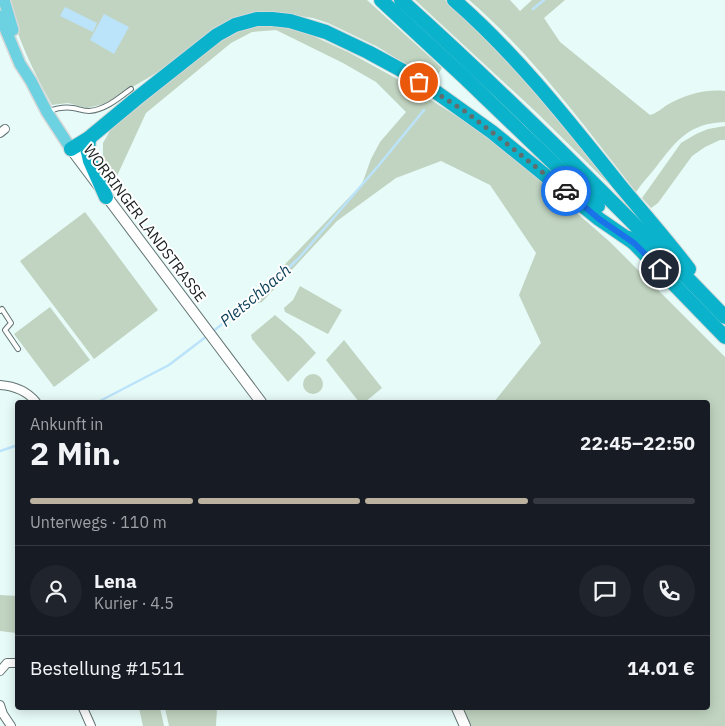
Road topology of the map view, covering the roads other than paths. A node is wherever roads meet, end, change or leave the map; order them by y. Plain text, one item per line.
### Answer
1 (4, 0) edge
2 (381, 0) edge
3 (401, 0) edge
4 (454, 0) edge
5 (0, 16) edge
6 (31, 81) junction
7 (131, 88) dead end
8 (47, 112) junction
9 (89, 138) junction
10 (71, 149) junction
11 (106, 197) junction
12 (634, 243) junction
13 (710, 301) junction
14 (0, 311) edge
15 (725, 317) edge
16 (725, 336) edge
17 (18, 349) dead end
18 (0, 385) edge
19 (34, 400) edge
20 (260, 400) edge
21 (15, 663) edge
22 (0, 671) edge
23 (0, 705) edge
24 (84, 710) edge
25 (459, 710) edge
26 (3, 714) junction
27 (2, 726) edge
28 (11, 726) edge
29 (92, 726) edge
30 (465, 726) edge

1 - 6 main road, WORRINGER LANDSTRASSE
2 - 12 highway
3 - 13 highway
4 - 13 highway
5 - 6 main road, WORRINGER LANDSTRASSE
6 - 8 main road, WORRINGER LANDSTRASSE
7 - 8 lane
8 - 10 main road, WORRINGER LANDSTRASSE
9 - 10 highway
9 - 11 highway
9 - 12 highway
10 - 11 main road, WORRINGER LANDSTRASSE
11 - 20 main road, WORRINGER LANDSTRASSE
12 - 16 highway
13 - 15 highway
14 - 17 lane
18 - 19 street
21 - 22 street
23 - 26 street
24 - 29 street
25 - 30 main road
26 - 27 street
26 - 28 street

